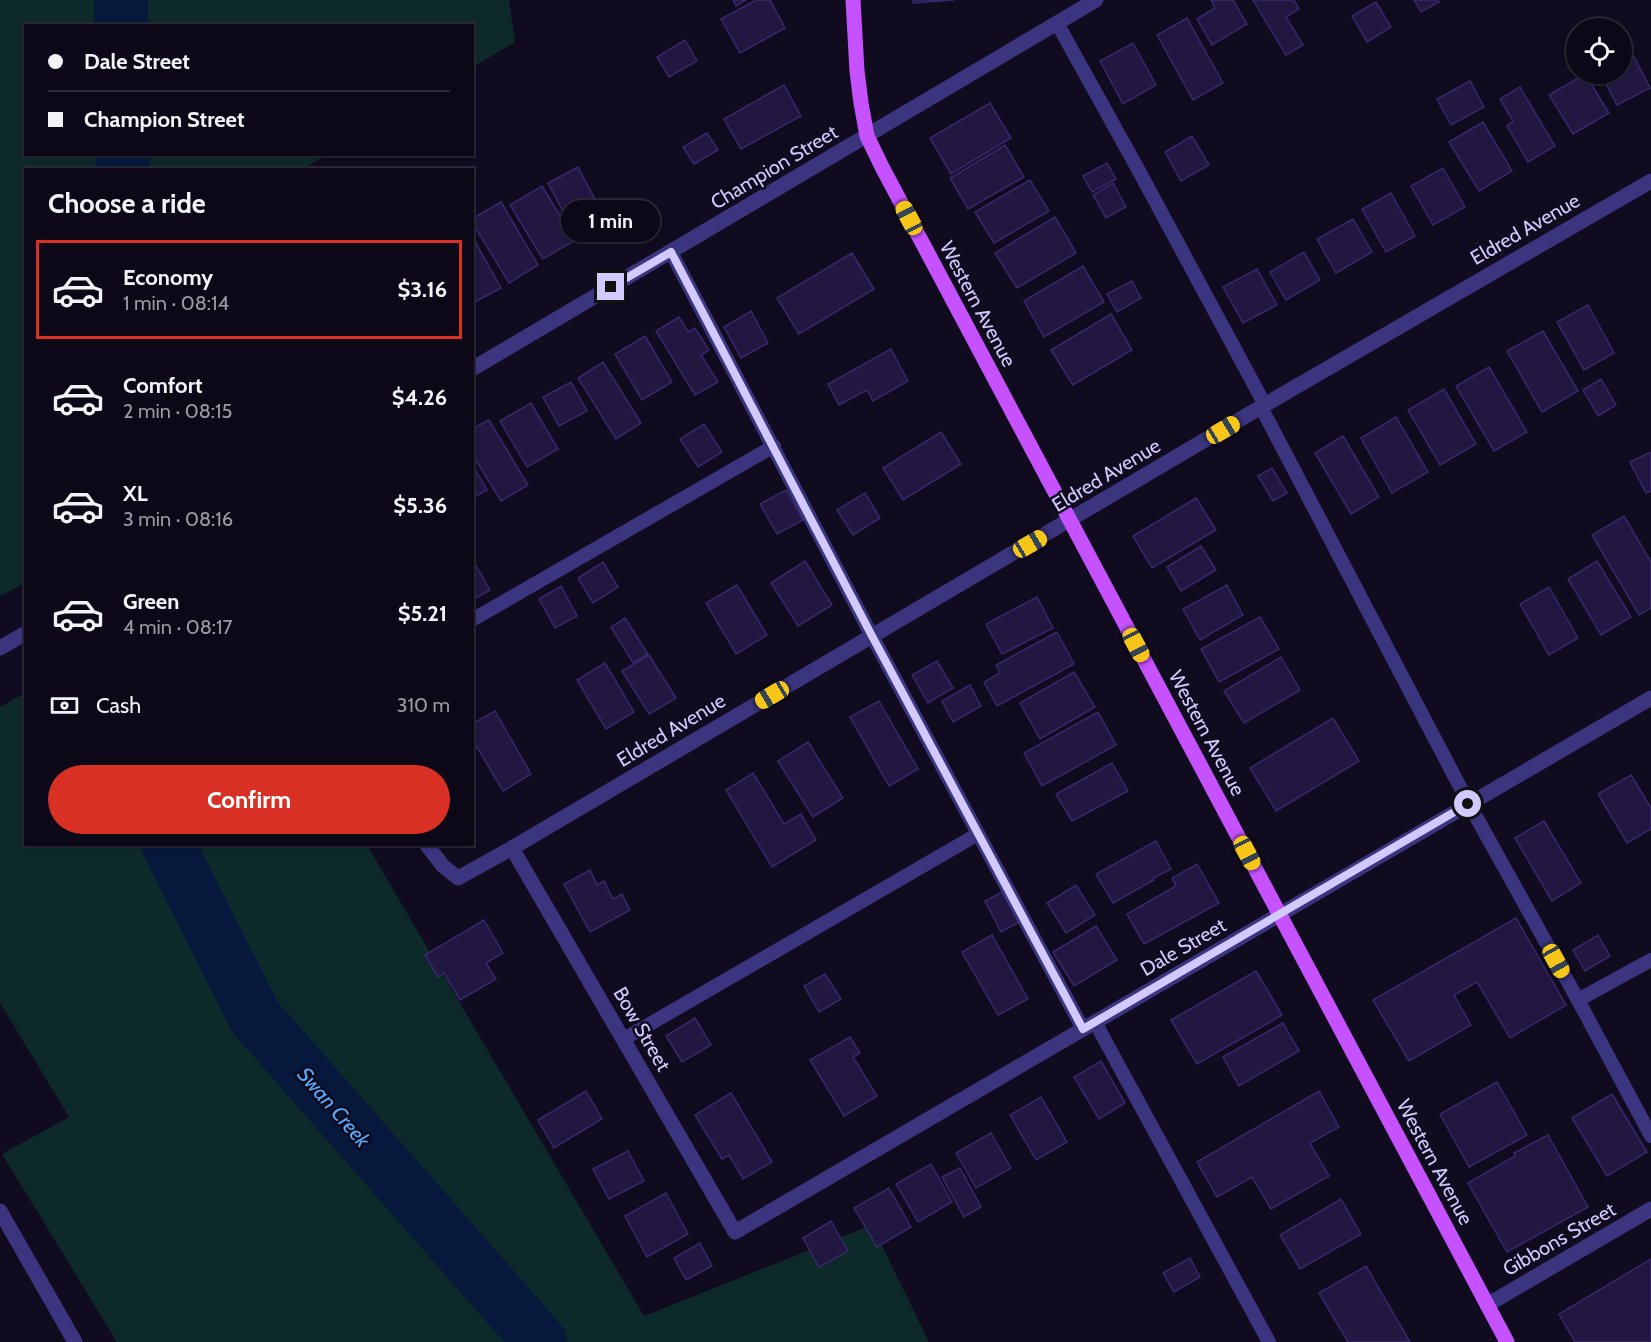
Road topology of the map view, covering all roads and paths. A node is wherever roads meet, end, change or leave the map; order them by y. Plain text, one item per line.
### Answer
1 (852, 0) edge
2 (1096, 0) edge
3 (1081, 4) edge
4 (1057, 23) junction
5 (867, 136) junction
6 (1651, 181) edge
7 (671, 252) junction
8 (474, 368) edge
9 (1263, 406) junction
10 (774, 447) junction
11 (1070, 521) junction
12 (474, 619) edge
13 (24, 634) edge
14 (872, 636) junction
15 (0, 648) edge
16 (1651, 698) edge
17 (1468, 804) junction
18 (978, 834) junction
19 (428, 846) edge
20 (512, 848) junction
21 (1280, 915) junction
22 (1651, 960) edge
23 (1578, 1000) junction
24 (1089, 1026) junction
25 (624, 1039) junction
26 (1651, 1136) edge
27 (1651, 1209) edge
28 (0, 1210) edge
29 (735, 1232) joint
30 (1487, 1305) junction
31 (75, 1342) edge
32 (1269, 1342) edge
33 (1507, 1342) edge

1 - 5 main road, Western Avenue
2 - 3 street, Champion Street
3 - 4 street, Champion Street
4 - 5 street, Champion Street
4 - 9 lane
5 - 7 street, Champion Street
5 - 11 main road, Western Avenue
6 - 9 street, Eldred Avenue
7 - 8 street, Champion Street
7 - 10 lane
9 - 11 street, Eldred Avenue
9 - 17 lane
10 - 12 lane
10 - 14 lane
11 - 14 street, Eldred Avenue
11 - 21 main road, Western Avenue
13 - 15 street
14 - 18 lane
14 - 20 street, Eldred Avenue
16 - 17 street, Dale Street
17 - 21 street, Dale Street
17 - 23 lane
18 - 24 lane
18 - 25 lane
19 - 20 street, Eldred Avenue
20 - 25 street, Bow Street
21 - 24 street, Dale Street
21 - 30 main road, Western Avenue
22 - 23 lane
23 - 26 lane
24 - 29 street, Dale Street
24 - 32 lane
25 - 29 street, Bow Street
27 - 30 street, Gibbons Street
28 - 31 street
30 - 33 main road, Western Avenue

